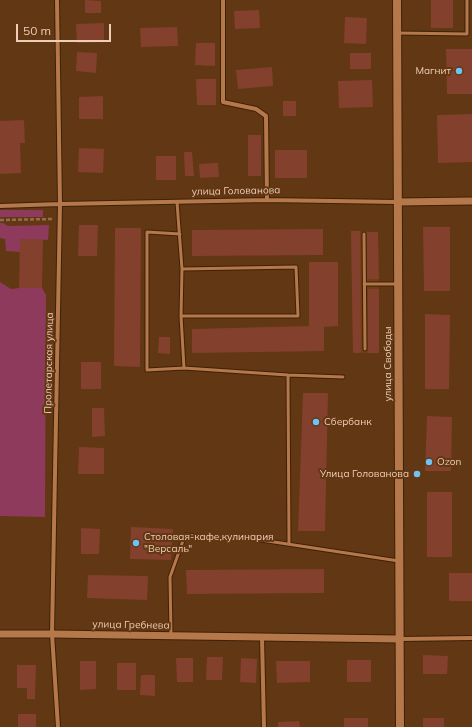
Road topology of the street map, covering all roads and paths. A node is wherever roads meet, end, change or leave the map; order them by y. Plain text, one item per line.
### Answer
1 (57, 0) edge
2 (223, 0) edge
3 (397, 0) edge
4 (466, 0) edge
5 (396, 33) junction
6 (267, 200) junction
7 (472, 201) edge
8 (177, 202) junction
9 (398, 202) junction
10 (60, 204) junction
11 (0, 206) edge
12 (59, 218) junction
13 (0, 220) edge
14 (180, 234) junction
15 (364, 234) dead end
16 (182, 269) junction
17 (364, 284) junction
18 (398, 284) junction
19 (181, 316) junction
20 (365, 349) dead end
21 (184, 368) junction
22 (288, 375) junction
23 (343, 377) dead end
24 (289, 544) junction
25 (399, 561) junction
26 (0, 634) edge
27 (52, 634) junction
28 (171, 636) junction
29 (262, 637) junction
30 (472, 638) edge
31 (399, 639) junction
32 (58, 727) edge
33 (264, 727) edge
34 (400, 727) edge

1 - 10 street, Пролетарская улица
2 - 6 street
3 - 5 main road, улица Свободы
4 - 5 lane
5 - 9 main road, улица Свободы
6 - 8 street, улица Голованова
6 - 9 street, улица Голованова
7 - 9 street, улица Голованова
8 - 10 street, улица Голованова
8 - 14 lane
9 - 18 main road, улица Свободы
10 - 11 street, улица Голованова
10 - 12 street, Пролетарская улица
12 - 13 path
12 - 27 street, Пролетарская улица
14 - 16 lane
14 - 21 lane
15 - 17 lane
16 - 19 lane
16 - 19 lane
17 - 18 lane
17 - 20 lane
18 - 25 main road, улица Свободы
19 - 21 lane
21 - 22 lane
22 - 23 lane
22 - 24 lane
24 - 25 lane
24 - 28 lane
25 - 31 main road, улица Свободы
26 - 27 street, улица Гребнева
27 - 28 street, улица Гребнева
27 - 32 street, Пролетарская улица
28 - 29 street, улица Гребнева
29 - 31 street, улица Гребнева
29 - 33 street
30 - 31 street, улица Гребнева
31 - 34 main road, улица Свободы

